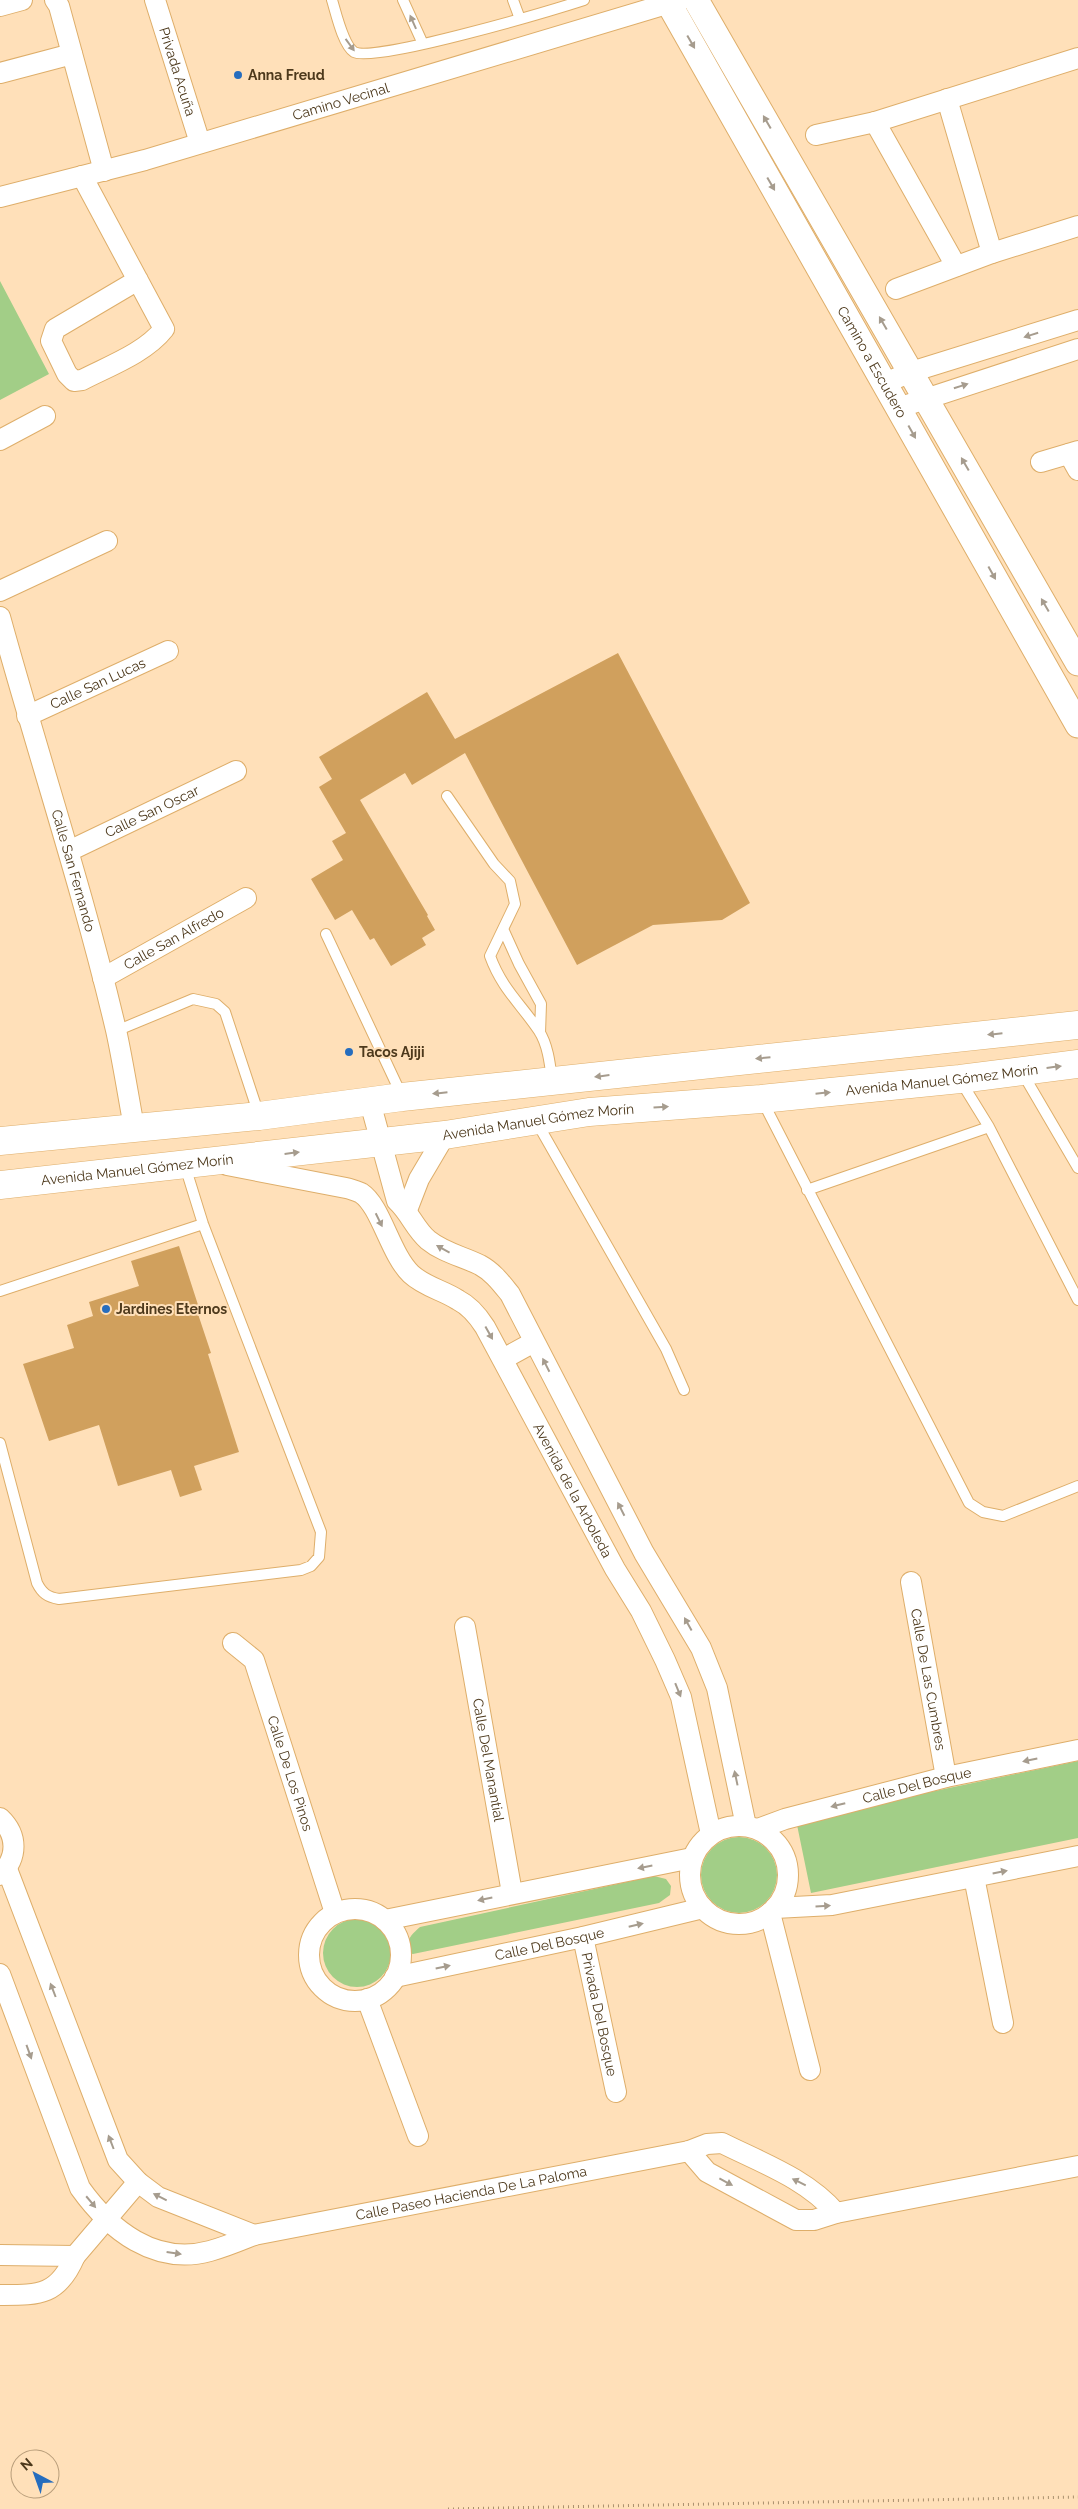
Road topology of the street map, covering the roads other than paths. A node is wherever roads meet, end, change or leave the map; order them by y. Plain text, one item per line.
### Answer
1 (22, 0) edge
2 (54, 0) edge
3 (155, 0) edge
4 (332, 0) edge
5 (404, 0) edge
6 (513, 0) edge
7 (584, 0) edge
8 (696, 0) edge
9 (672, 2) edge
10 (0, 6) edge
11 (520, 19) junction
12 (423, 44) junction
13 (72, 54) junction
14 (1078, 58) edge
15 (0, 73) edge
16 (947, 99) junction
17 (875, 122) junction
18 (816, 135) dead end
19 (200, 143) junction
20 (104, 171) junction
21 (82, 176) junction
22 (0, 197) edge
23 (1078, 226) edge
24 (992, 254) junction
25 (956, 266) junction
26 (138, 280) junction
27 (896, 289) dead end
28 (1078, 320) edge
29 (1078, 350) edge
30 (911, 372) junction
31 (885, 383) junction
32 (926, 397) junction
33 (898, 408) junction
34 (46, 416) dead end
35 (0, 440) edge
36 (1075, 458) edge
37 (1041, 462) dead end
38 (107, 541) dead end
39 (0, 591) edge
40 (0, 617) edge
41 (1071, 636) edge
42 (168, 651) dead end
43 (1078, 663) edge
44 (27, 716) junction
45 (1078, 725) edge
46 (236, 772) dead end
47 (447, 796) dead end
48 (69, 851) junction
49 (246, 898) dead end
50 (504, 930) junction
51 (326, 934) dead end
52 (103, 978) junction
53 (1078, 1025) edge
54 (116, 1032) junction
55 (540, 1033) junction
56 (1078, 1064) edge
57 (1022, 1071) junction
58 (960, 1079) junction
59 (553, 1081) junction
60 (402, 1097) junction
61 (761, 1099) junction
62 (370, 1102) junction
63 (259, 1116) junction
64 (536, 1120) junction
65 (134, 1127) junction
66 (989, 1127) junction
67 (445, 1135) junction
68 (0, 1141) edge
69 (382, 1142) junction
70 (216, 1162) junction
71 (185, 1165) junction
72 (1078, 1168) edge
73 (0, 1185) edge
74 (806, 1190) junction
75 (361, 1194) junction
76 (402, 1206) junction
77 (203, 1224) junction
78 (0, 1291) edge
79 (1078, 1300) edge
80 (534, 1342) junction
81 (503, 1359) junction
82 (684, 1390) dead end
83 (0, 1443) edge
84 (1078, 1486) edge
85 (661, 1579) junction
86 (911, 1582) dead end
87 (630, 1592) junction
88 (465, 1628) dead end
89 (234, 1643) dead end
90 (1078, 1750) edge
91 (946, 1777) junction
92 (0, 1818) edge
93 (752, 1827) junction
94 (711, 1834) junction
95 (1078, 1856) edge
96 (692, 1858) junction
97 (3, 1872) edge
98 (974, 1877) junction
99 (512, 1893) junction
100 (703, 1908) junction
101 (772, 1910) junction
102 (335, 1914) junction
103 (385, 1920) junction
104 (583, 1937) junction
105 (0, 1974) edge
106 (395, 1977) junction
107 (367, 1999) junction
108 (1003, 2023) dead end
109 (810, 2070) dead end
110 (616, 2092) dead end
111 (418, 2136) dead end
112 (689, 2151) junction
113 (1078, 2166) edge
114 (138, 2182) junction
115 (836, 2213) junction
116 (106, 2218) junction
117 (254, 2235) junction
118 (0, 2255) edge
119 (75, 2256) junction
120 (0, 2295) edge

1 - 10 street
2 - 13 street
3 - 19 street, Privada Acuña
4 -> 12 lane
12 -> 5 lane
6 - 11 lane
7 - 11 lane
30 -> 8 street, Camino a Escudero
9 - 19 street, Camino Vecinal
9 -> 31 street, Camino a Escudero
11 - 12 lane
13 - 15 street
13 - 20 street
14 - 16 street
16 - 17 street
16 - 24 street
17 - 18 street
17 - 25 street
19 - 20 street, Camino Vecinal
20 - 21 street, Camino Vecinal
21 - 22 street, Camino Vecinal
21 - 26 street
23 - 24 street
24 - 25 street
25 - 27 street
26 - 26 street
28 -> 30 street
32 -> 29 street
30 - 31 street
30 - 32 street, Camino a Escudero
31 - 33 street, Camino a Escudero
32 - 33 street
41 -> 32 street, Camino a Escudero
33 -> 45 street, Camino a Escudero
34 - 35 street
36 - 37 street
38 - 39 street
40 - 44 street, Calle San Fernando
41 - 43 street, Camino a Escudero
42 - 44 street, Calle San Lucas
44 - 48 street, Calle San Fernando
46 - 48 street, Calle San Oscar
47 - 50 lane
48 - 52 street, Calle San Fernando
49 - 52 street, Calle San Alfredo
50 - 55 lane
50 - 55 lane
51 - 60 lane
52 - 54 street, Calle San Fernando
53 -> 59 main road
54 - 63 lane
54 - 65 street, Calle San Fernando
55 - 59 lane
57 -> 56 main road, Avenida Manuel Gómez Morín
57 - 58 main road, Avenida Manuel Gómez Morín
57 - 72 lane
61 -> 58 main road, Avenida Manuel Gómez Morín
58 - 66 lane
59 -> 60 main road
60 - 62 main road
64 -> 61 main road, Avenida Manuel Gómez Morín
61 - 74 lane
62 - 63 main road
62 - 69 street
63 - 65 main road
64 - 67 main road, Avenida Manuel Gómez Morín
64 - 82 lane
65 - 68 main road
66 - 74 lane
66 - 79 lane
67 - 69 main road, Avenida Manuel Gómez Morín
67 - 76 street
70 -> 69 main road, Avenida Manuel Gómez Morín
69 - 76 street
70 - 71 main road, Avenida Manuel Gómez Morín
70 - 75 street
71 - 73 main road, Avenida Manuel Gómez Morín
71 - 77 lane
74 - 84 lane
75 - 76 street
75 -> 81 street, Avenida de la Arboleda
80 -> 76 street
77 - 78 lane
77 - 83 lane
80 - 81 street
85 -> 80 street
81 - 87 street, Avenida de la Arboleda
85 - 87 street
93 -> 85 street
86 - 91 street, Calle De Las Cumbres
87 -> 94 street, Avenida de la Arboleda
88 - 99 street, Calle Del Manantial
89 - 102 street, Calle De Los Pinos
90 -> 91 street, Calle Del Bosque
91 -> 93 street, Calle Del Bosque
92 - 97 street
93 - 94 street
93 - 101 street
94 - 96 street
98 -> 95 street
96 -> 99 street
96 - 100 street
114 -> 97 street
101 -> 98 street
98 - 108 street
99 -> 103 street
100 - 101 street
104 -> 100 street, Calle Del Bosque
101 - 109 street
102 - 103 street
102 - 107 street
103 - 106 street
106 -> 104 street, Calle Del Bosque
104 - 110 street, Privada Del Bosque
105 -> 116 street, Calle Paseo Hacienda De La Paloma
106 - 107 street
107 - 111 street
115 -> 112 street, Calle Paseo Hacienda De La Paloma
112 -> 115 street
112 - 117 street, Calle Paseo Hacienda De La Paloma
113 - 115 street
114 - 116 street
117 -> 114 street
116 -> 117 street, Calle Paseo Hacienda De La Paloma
116 - 119 street
118 - 119 street
119 - 120 street

